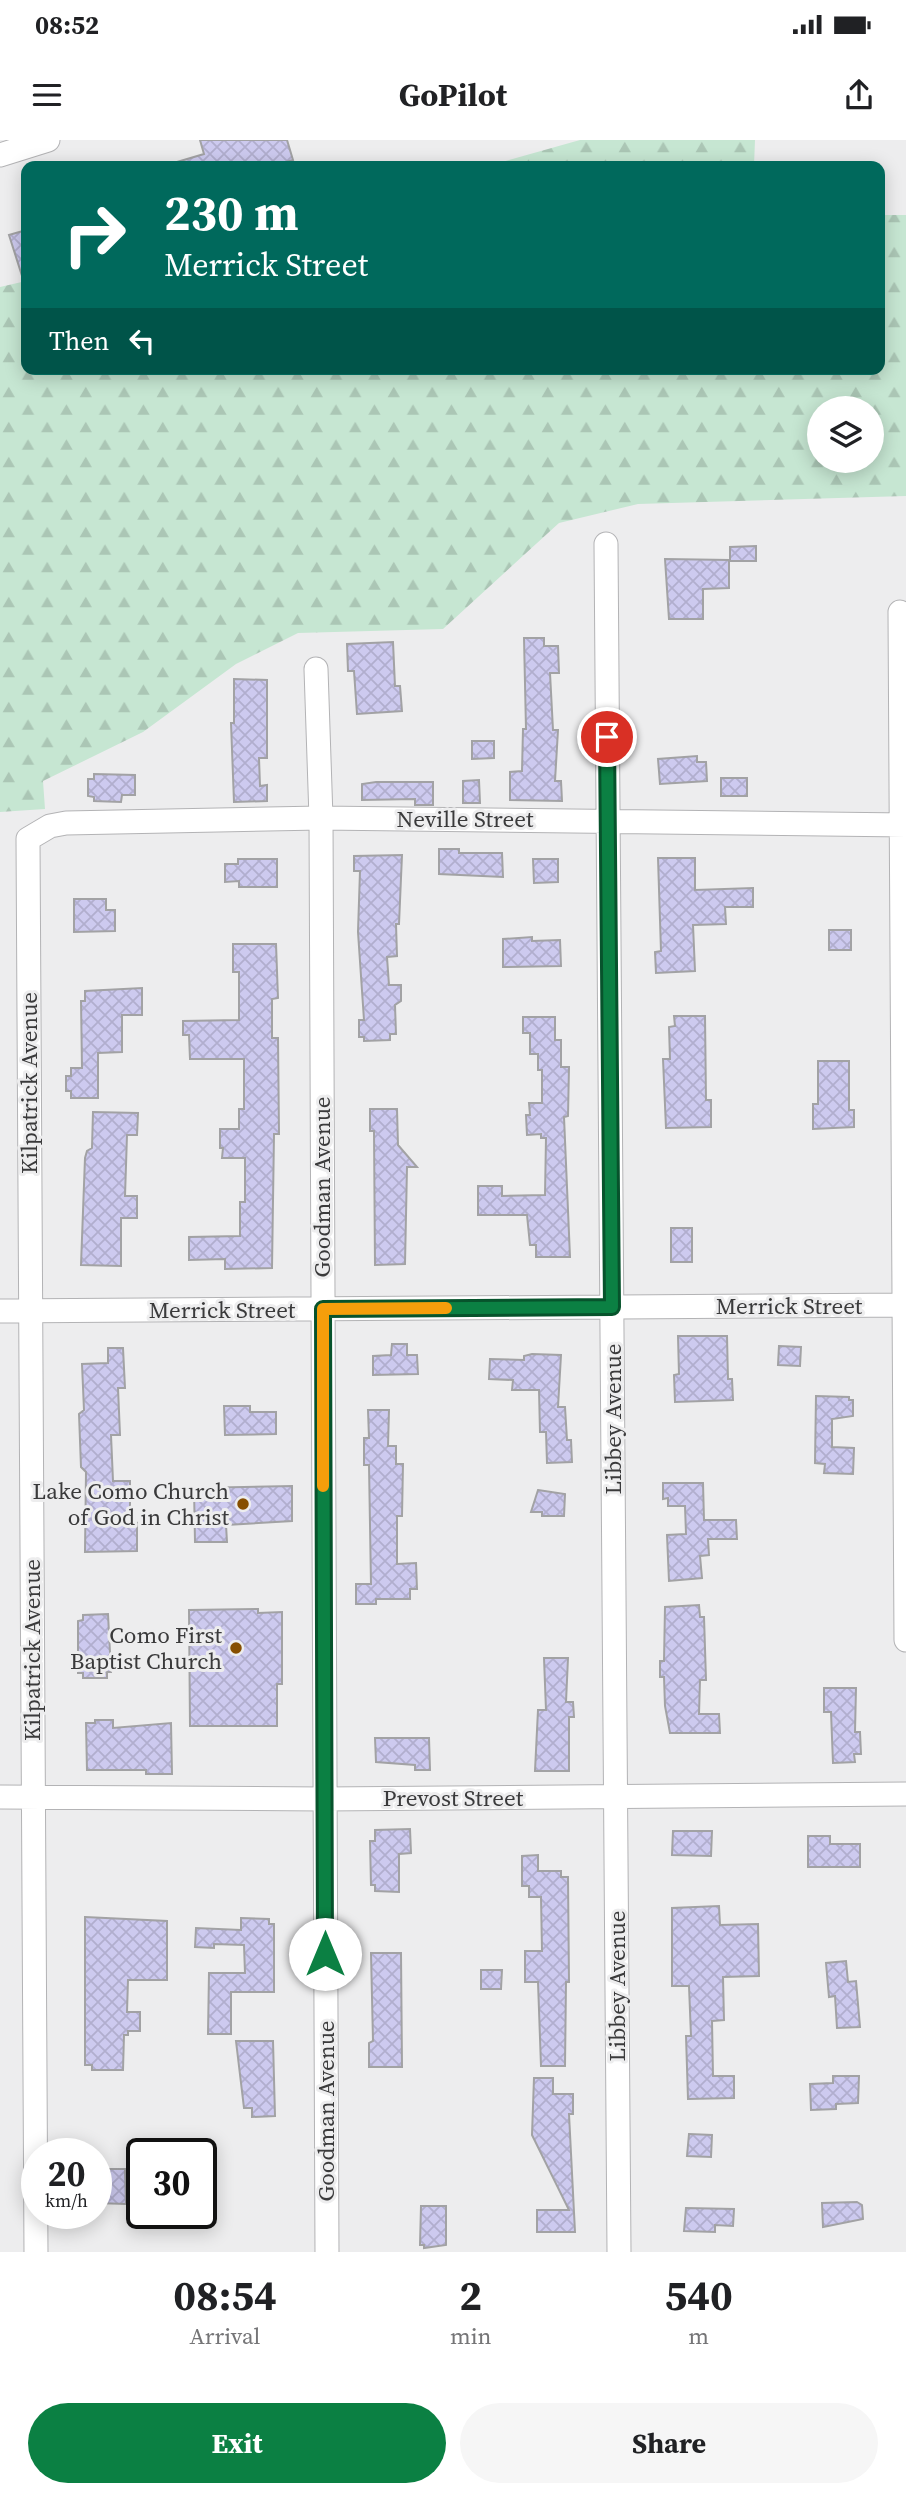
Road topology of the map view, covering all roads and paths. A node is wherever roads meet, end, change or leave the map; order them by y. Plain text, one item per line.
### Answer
1 (48, 140) edge
2 (0, 156) edge
3 (606, 544) dead end
4 (900, 612) dead end
5 (316, 669) dead end
6 (321, 818) junction
7 (608, 820) junction
8 (904, 825) edge
9 (27, 839) joint
10 (905, 1305) edge
11 (612, 1307) junction
12 (323, 1309) junction
13 (0, 1311) edge
14 (30, 1311) junction
15 (906, 1640) edge
16 (906, 1794) edge
17 (33, 1796) junction
18 (0, 1797) edge
19 (615, 1797) junction
20 (324, 1799) junction
21 (36, 2252) edge
22 (327, 2252) edge
23 (619, 2252) edge

1 - 2 street
3 - 7 street, Libbey Avenue
4 - 8 street
5 - 6 street, Goodman Avenue
6 - 7 street, Neville Street
6 - 9 street, Neville Street
6 - 12 street, Goodman Avenue
7 - 8 street, Neville Street
7 - 11 street, Libbey Avenue
8 - 10 street
9 - 14 street, Kilpatrick Avenue
10 - 11 street, Merrick Street
10 - 15 street
11 - 12 street, Merrick Street
11 - 19 street, Libbey Avenue
12 - 14 street, Merrick Street
12 - 20 street, Goodman Avenue
13 - 14 street, Merrick Street
14 - 17 street, Kilpatrick Avenue
16 - 19 street, Prevost Street
17 - 18 street, Prevost Street
17 - 20 street, Prevost Street
17 - 21 street, Kilpatrick Avenue
19 - 20 street, Prevost Street
19 - 23 street, Libbey Avenue
20 - 22 street, Goodman Avenue

